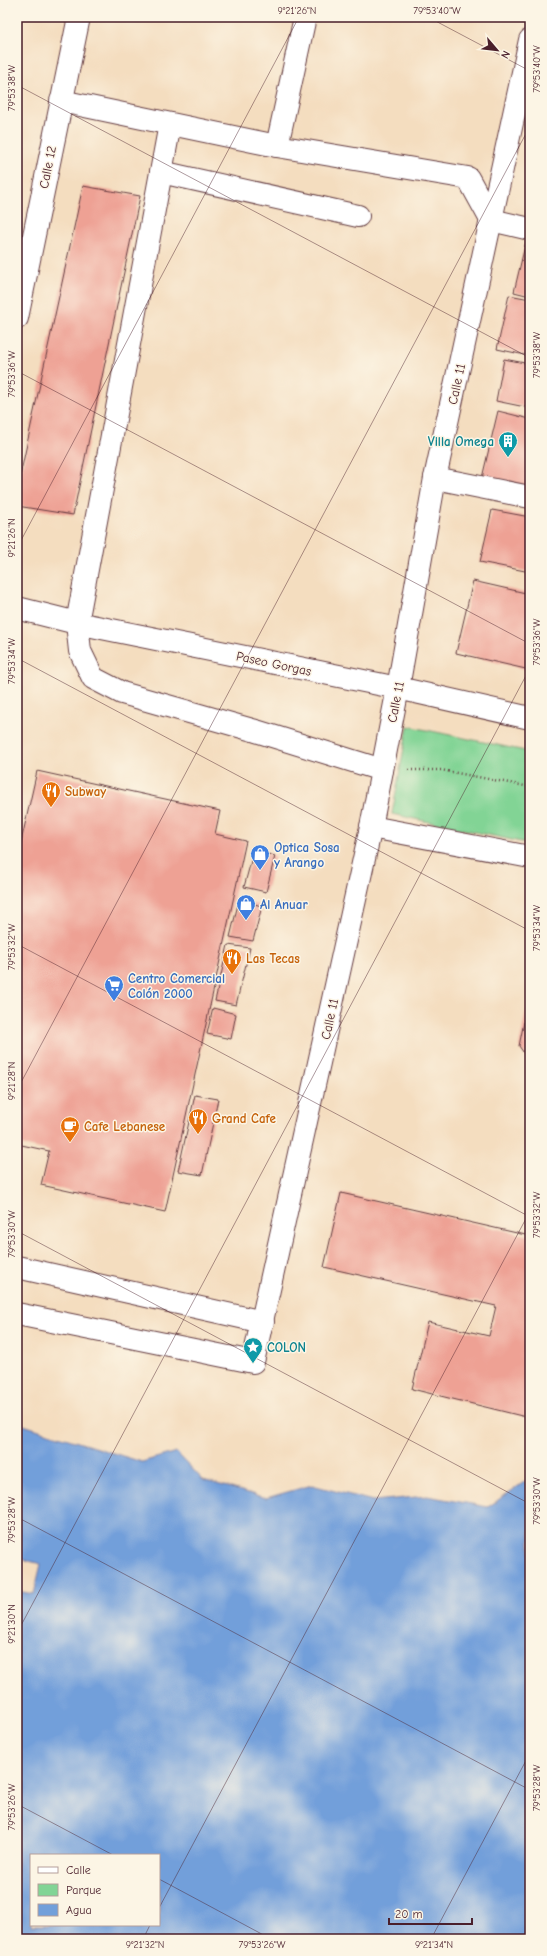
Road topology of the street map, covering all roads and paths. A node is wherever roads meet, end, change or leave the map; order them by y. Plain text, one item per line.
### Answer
1 (79, 17) edge
2 (305, 17) edge
3 (530, 40) edge
4 (61, 101) junction
5 (170, 124) junction
6 (277, 146) junction
7 (161, 172) junction
8 (358, 216) dead end
9 (491, 220) junction
10 (530, 229) edge
11 (17, 318) edge
12 (435, 478) junction
13 (530, 497) edge
14 (17, 608) edge
15 (77, 623) junction
16 (398, 688) junction
17 (530, 718) edge
18 (382, 770) junction
19 (530, 787) edge
20 (371, 827) junction
21 (530, 857) edge
22 (17, 1267) edge
23 (17, 1314) edge
24 (262, 1322) junction

1 - 4 street, Calle 12
2 - 6 street
3 - 9 street, Calle 11
4 - 5 street
4 - 11 street, Calle 12
5 - 6 street
5 - 7 street
6 - 9 street
7 - 8 street
7 - 15 street
9 - 10 street
9 - 12 street, Calle 11
12 - 13 street
12 - 16 street, Calle 11
14 - 15 street, Paseo Gorgas
15 - 16 street, Paseo Gorgas
15 - 18 street
16 - 17 street, Paseo Gorgas
16 - 18 street, Calle 11
18 - 19 path
18 - 20 street, Calle 11
20 - 21 street
20 - 24 street, Calle 11
22 - 24 street
23 - 24 street, Calle 11

